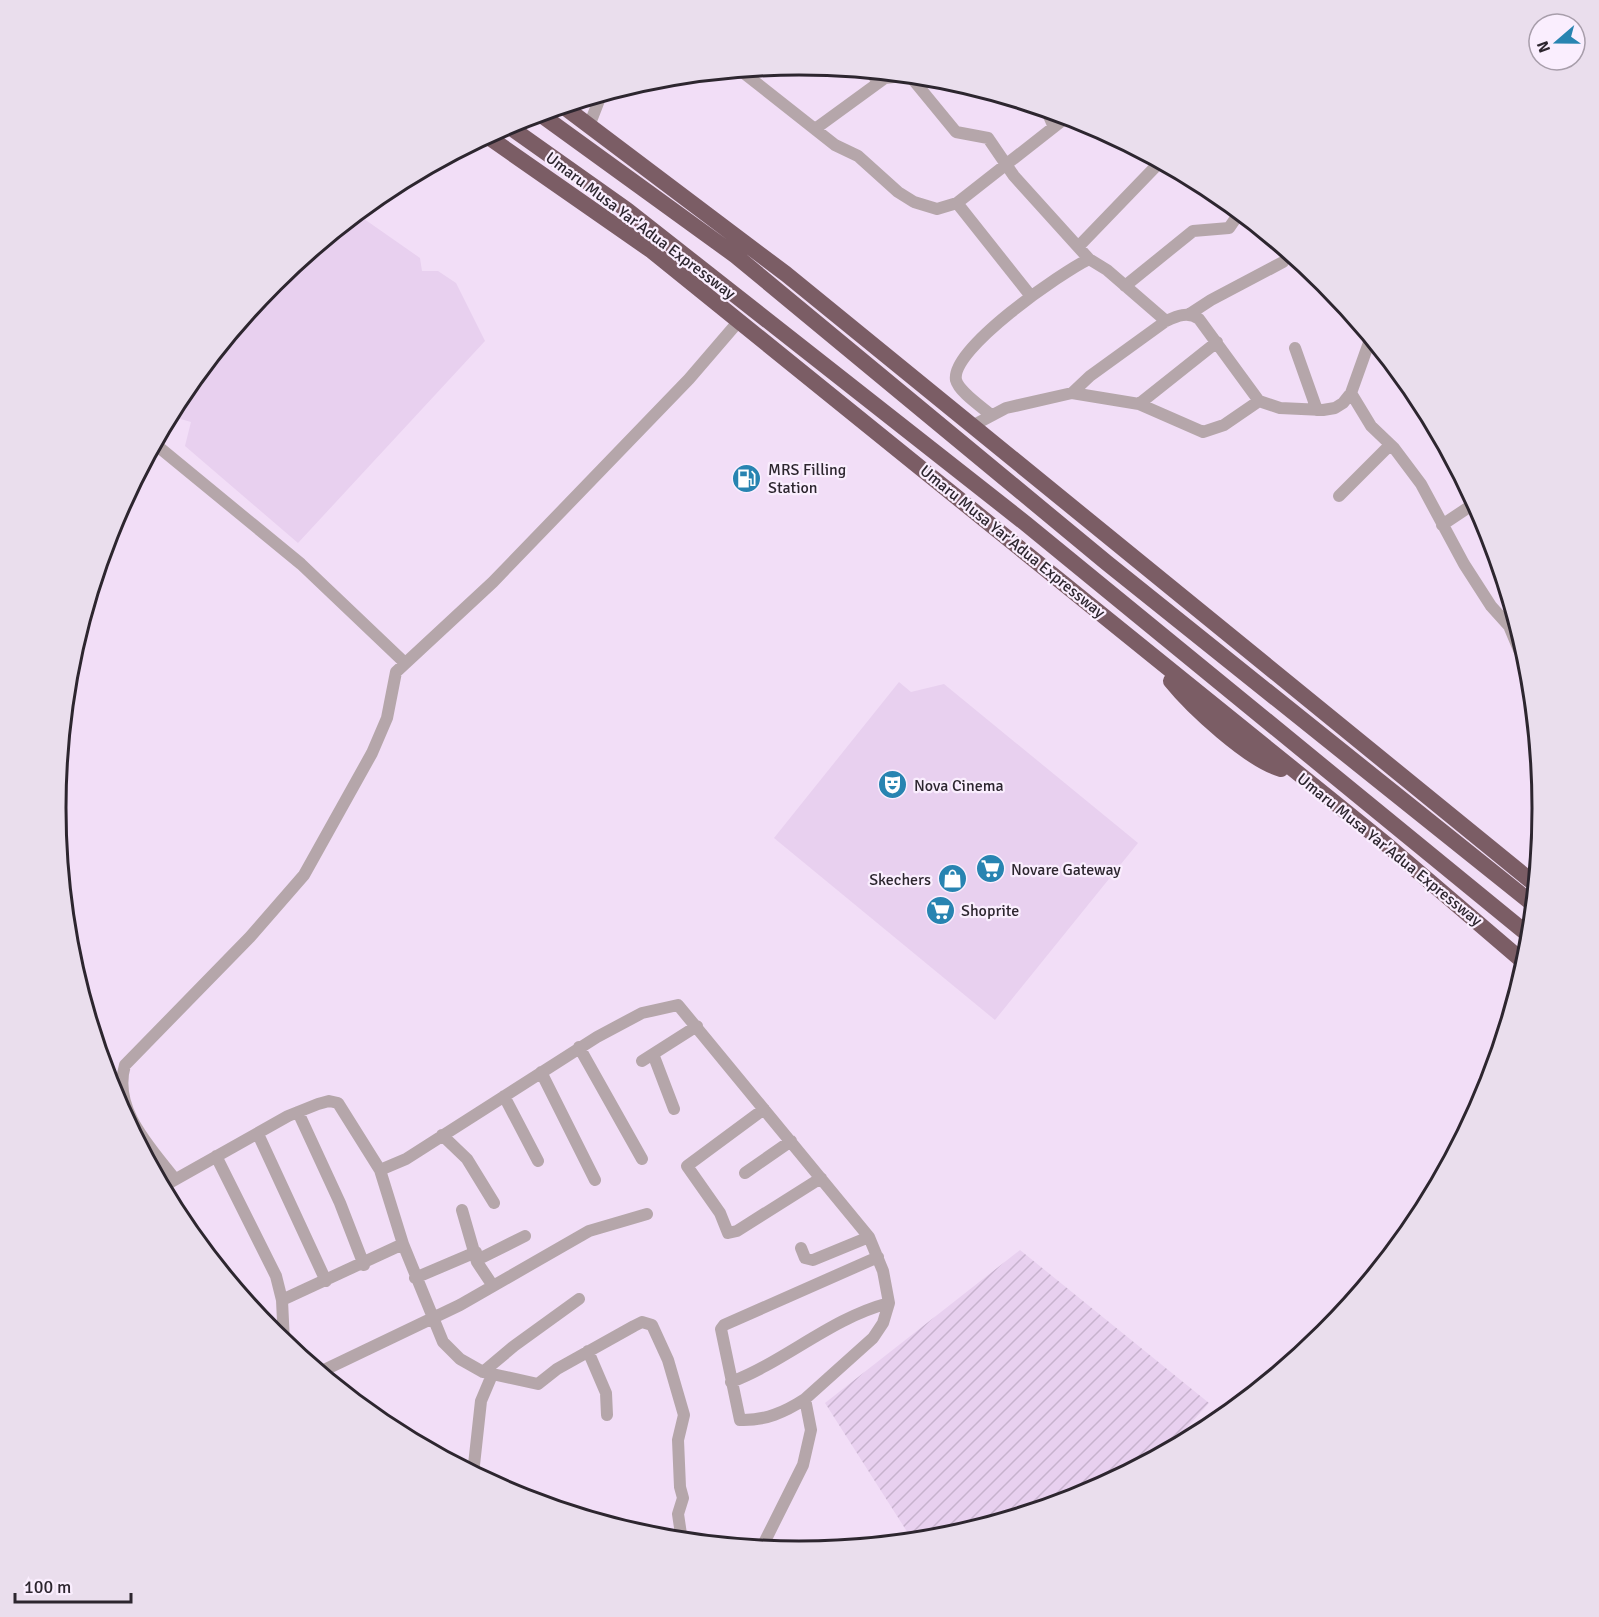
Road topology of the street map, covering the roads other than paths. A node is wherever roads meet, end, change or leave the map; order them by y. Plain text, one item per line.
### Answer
1 (749, 77) edge
2 (876, 79) edge
3 (882, 80) edge
4 (878, 82) junction
5 (917, 85) edge
6 (598, 104) edge
7 (571, 112) edge
8 (548, 120) edge
9 (1051, 120) edge
10 (1057, 122) edge
11 (1053, 125) junction
12 (589, 126) junction
13 (815, 129) junction
14 (517, 132) edge
15 (496, 142) edge
16 (1008, 164) junction
17 (1155, 167) edge
18 (957, 203) junction
19 (1235, 219) edge
20 (1078, 247) junction
21 (1089, 259) junction
22 (1283, 262) dead end
23 (1125, 286) junction
24 (1030, 296) junction
25 (1188, 315) junction
26 (1166, 321) junction
27 (738, 322) junction
28 (1217, 342) junction
29 (1368, 346) edge
30 (1295, 348) dead end
31 (886, 356) junction
32 (1072, 393) junction
33 (1351, 393) junction
34 (1259, 401) junction
35 (1138, 404) junction
36 (847, 409) junction
37 (1317, 410) junction
38 (991, 415) junction
39 (972, 426) junction
40 (951, 435) junction
41 (1390, 445) junction
42 (926, 446) junction
43 (161, 449) edge
44 (1339, 496) dead end
45 (1468, 508) edge
46 (1046, 513) junction
47 (1442, 525) junction
48 (1034, 531) junction
49 (1127, 552) junction
50 (1088, 602) junction
51 (1508, 620) edge
52 (405, 663) junction
53 (1430, 798) junction
54 (1387, 845) junction
55 (1486, 867) junction
56 (1529, 875) edge
57 (1466, 885) junction
58 (1527, 901) edge
59 (1523, 930) edge
60 (1518, 957) edge
61 (697, 1026) junction
62 (579, 1047) junction
63 (653, 1054) junction
64 (642, 1061) dead end
65 (541, 1072) junction
66 (123, 1090) edge
67 (504, 1096) junction
68 (674, 1109) dead end
69 (764, 1109) junction
70 (298, 1112) junction
71 (142, 1134) edge
72 (258, 1134) junction
73 (442, 1136) junction
74 (791, 1141) junction
75 (216, 1156) junction
76 (642, 1159) dead end
77 (538, 1161) dead end
78 (380, 1170) junction
79 (745, 1173) dead end
80 (174, 1178) junction
81 (821, 1178) junction
82 (595, 1180) dead end
83 (169, 1182) edge
84 (494, 1203) dead end
85 (462, 1210) dead end
86 (647, 1214) dead end
87 (525, 1236) dead end
88 (869, 1238) junction
89 (403, 1244) junction
90 (801, 1248) dead end
91 (476, 1256) junction
92 (878, 1257) junction
93 (364, 1265) junction
94 (415, 1278) junction
95 (326, 1281) junction
96 (493, 1286) junction
97 (579, 1299) dead end
98 (282, 1300) junction
99 (889, 1303) junction
100 (431, 1318) junction
101 (283, 1329) edge
102 (588, 1351) junction
103 (327, 1369) edge
104 (488, 1373) junction
105 (731, 1382) junction
106 (806, 1399) junction
107 (607, 1415) dead end
108 (474, 1465) edge
109 (681, 1532) edge
110 (765, 1541) edge

1 - 13 street
2 - 4 street
3 - 4 street
4 - 13 street
5 - 16 street
6 - 12 street
7 - 12 highway
8 - 40 highway, Umaru Musa Yar'Adua Expressway
9 - 11 street
10 - 11 street
11 - 16 street
12 - 31 highway
13 - 18 street
14 - 42 highway, Umaru Musa Yar'Adua Expressway
15 - 27 highway, Umaru Musa Yar'Adua Expressway
16 - 18 street
16 - 20 street
17 - 20 street
18 - 24 street
19 - 23 street
20 - 21 street
21 - 23 street
21 - 24 street
22 - 25 street
23 - 26 street
24 - 38 street
25 - 26 street
25 - 28 street
26 - 32 street
27 - 36 highway, Umaru Musa Yar'Adua Expressway
27 - 52 street
28 - 34 street
28 - 35 street
29 - 33 street
30 - 37 street
31 - 39 highway
31 - 40 highway
32 - 35 street
32 - 38 street
33 - 37 street
33 - 41 street
34 - 35 street
34 - 37 street
36 - 42 highway
36 - 50 highway, Umaru Musa Yar'Adua Expressway
38 - 39 street
39 - 49 highway
40 - 46 highway, Umaru Musa Yar'Adua Expressway
41 - 44 street
41 - 47 street
42 - 48 highway, Umaru Musa Yar'Adua Expressway
43 - 52 street
45 - 47 street
46 - 49 highway
46 - 55 highway, Umaru Musa Yar'Adua Expressway
47 - 51 street
48 - 50 highway
48 - 57 highway, Umaru Musa Yar'Adua Expressway
49 - 53 highway
50 - 54 highway, Umaru Musa Yar'Adua Expressway
52 - 66 street
53 - 55 highway
53 - 56 highway
54 - 57 highway
54 - 60 highway, Umaru Musa Yar'Adua Expressway
55 - 58 highway, Umaru Musa Yar'Adua Expressway
57 - 59 highway, Umaru Musa Yar'Adua Expressway
61 - 62 street
61 - 63 street
61 - 69 street
62 - 65 street
62 - 76 street
63 - 64 street
63 - 68 street
65 - 67 street
65 - 82 street
67 - 73 street
67 - 77 street
69 - 74 street
69 - 81 street
70 - 72 street
70 - 78 street
70 - 93 street
71 - 80 street
72 - 75 street
72 - 95 street
73 - 78 street
73 - 84 street
74 - 79 street
74 - 81 street
75 - 80 street
75 - 98 street
78 - 89 street
80 - 83 street
81 - 88 street
85 - 91 street
86 - 96 street
87 - 91 street
88 - 90 street
88 - 92 street
89 - 93 street
89 - 94 street
91 - 94 street
91 - 96 street
92 - 99 street
92 - 105 street
93 - 95 street
94 - 100 street
95 - 98 street
96 - 100 street
97 - 104 street
98 - 101 street
99 - 105 street
99 - 106 street
100 - 103 street
100 - 104 street
102 - 104 street
102 - 107 street
102 - 109 street
104 - 108 street
105 - 106 street
106 - 110 street

